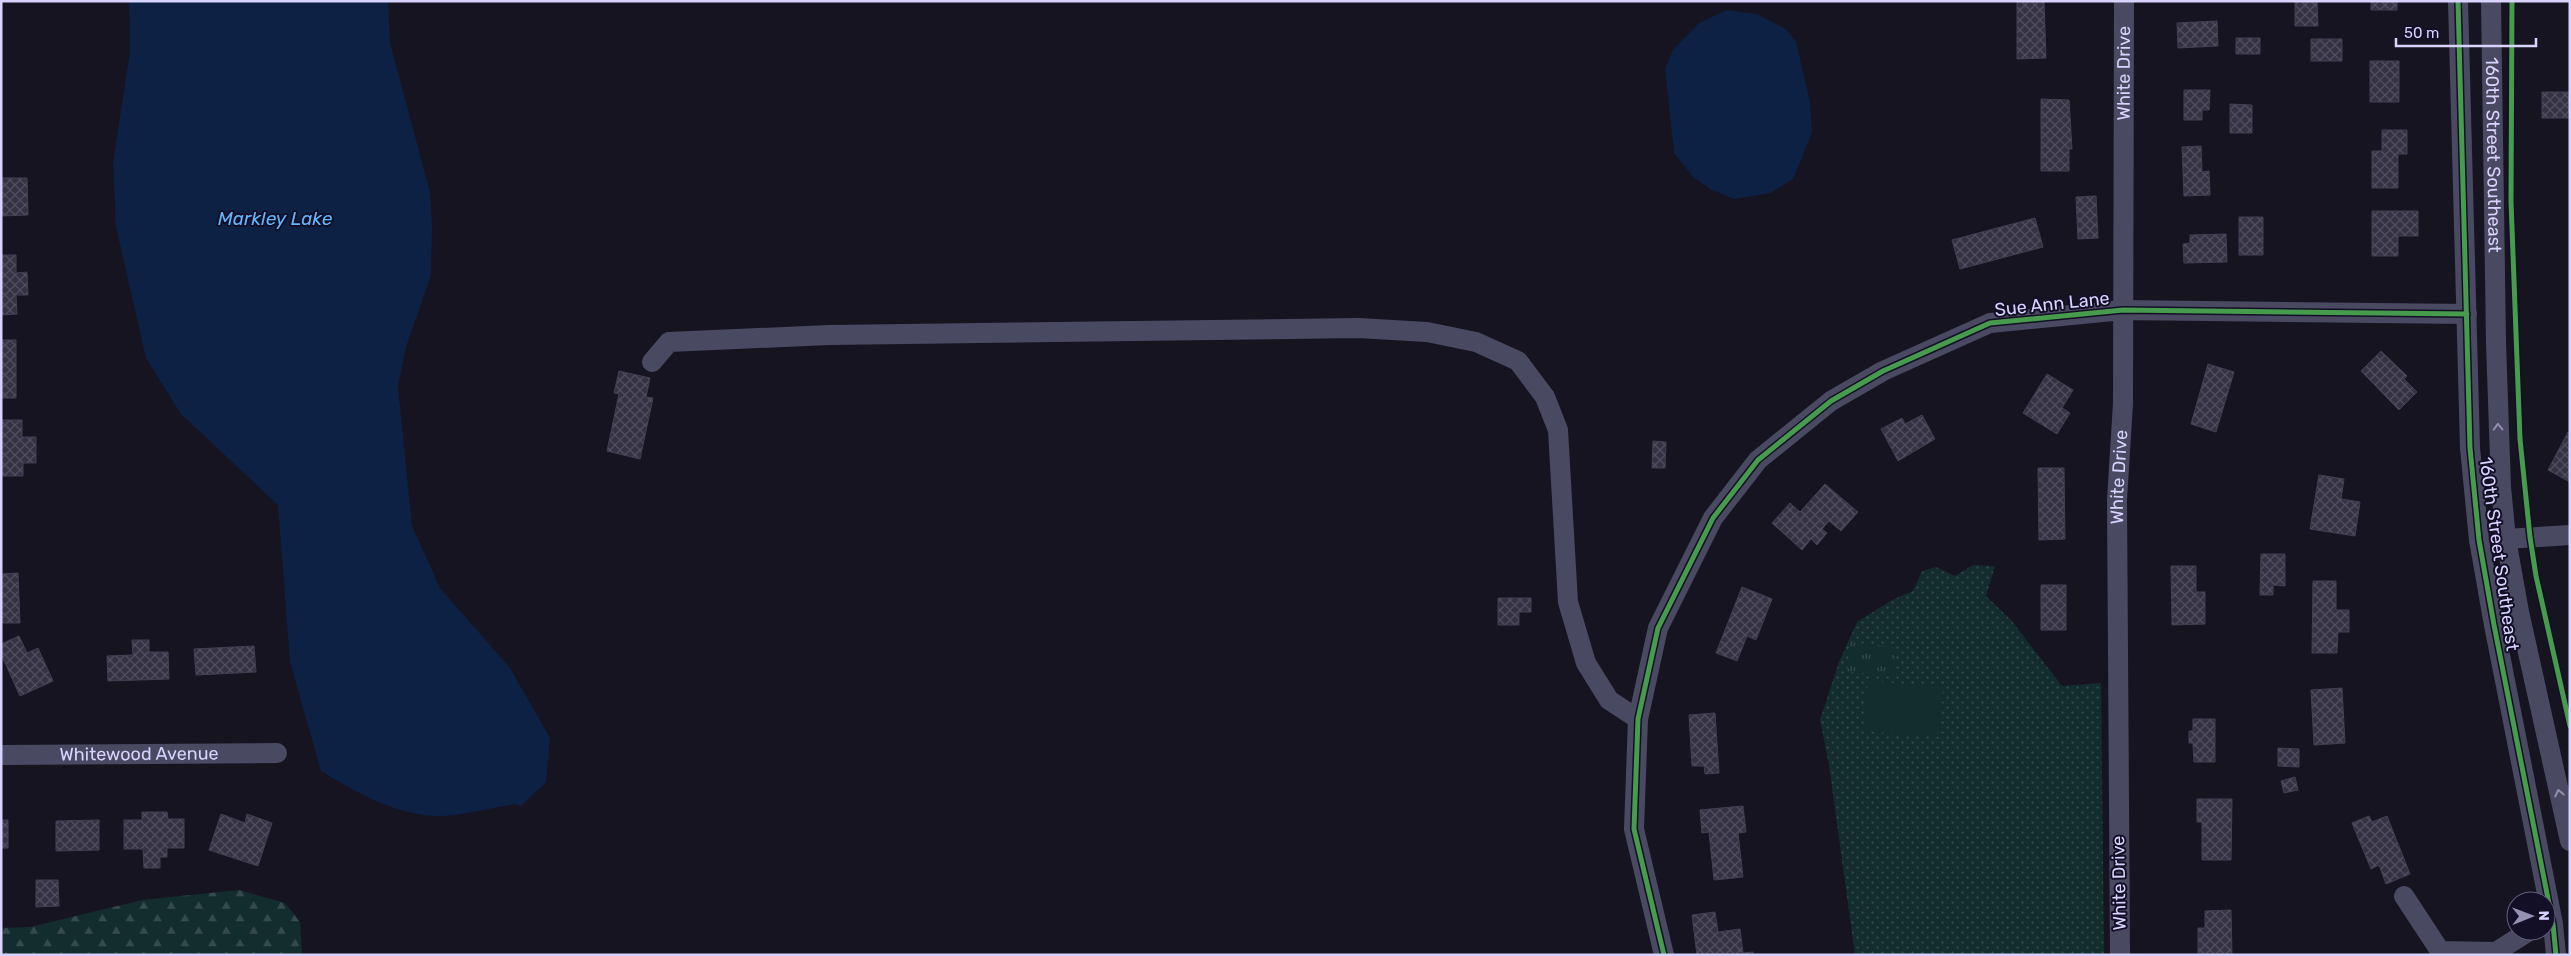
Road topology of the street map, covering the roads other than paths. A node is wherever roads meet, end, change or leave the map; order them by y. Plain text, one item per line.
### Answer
1 (2124, 1) edge
2 (2458, 1) edge
3 (2491, 1) edge
4 (2123, 310) junction
5 (2467, 314) junction
6 (652, 362) dead end
7 (2570, 535) edge
8 (2506, 539) junction
9 (1638, 719) junction
10 (276, 754) dead end
11 (1, 755) edge
12 (2570, 841) edge
13 (2544, 891) edge
14 (2404, 896) dead end
15 (2515, 941) edge
16 (2553, 941) edge
17 (2496, 954) edge
18 (1664, 955) edge
19 (2120, 955) edge
20 (2556, 955) edge

1 - 4 street, White Drive
2 - 5 street, 160th Street Southeast
8 -> 3 street, 160th Street Southeast
4 - 5 street, Sue Ann Lane
4 - 9 street, Sue Ann Lane
4 - 19 street, White Drive
5 - 13 street, 160th Street Southeast
6 - 9 street
7 - 8 street
12 -> 8 street, 160th Street Southeast
9 - 18 street, Sue Ann Lane
10 - 11 street, Whitewood Avenue
14 - 17 street
15 - 17 street
16 - 20 street, 160th Street Southeast

